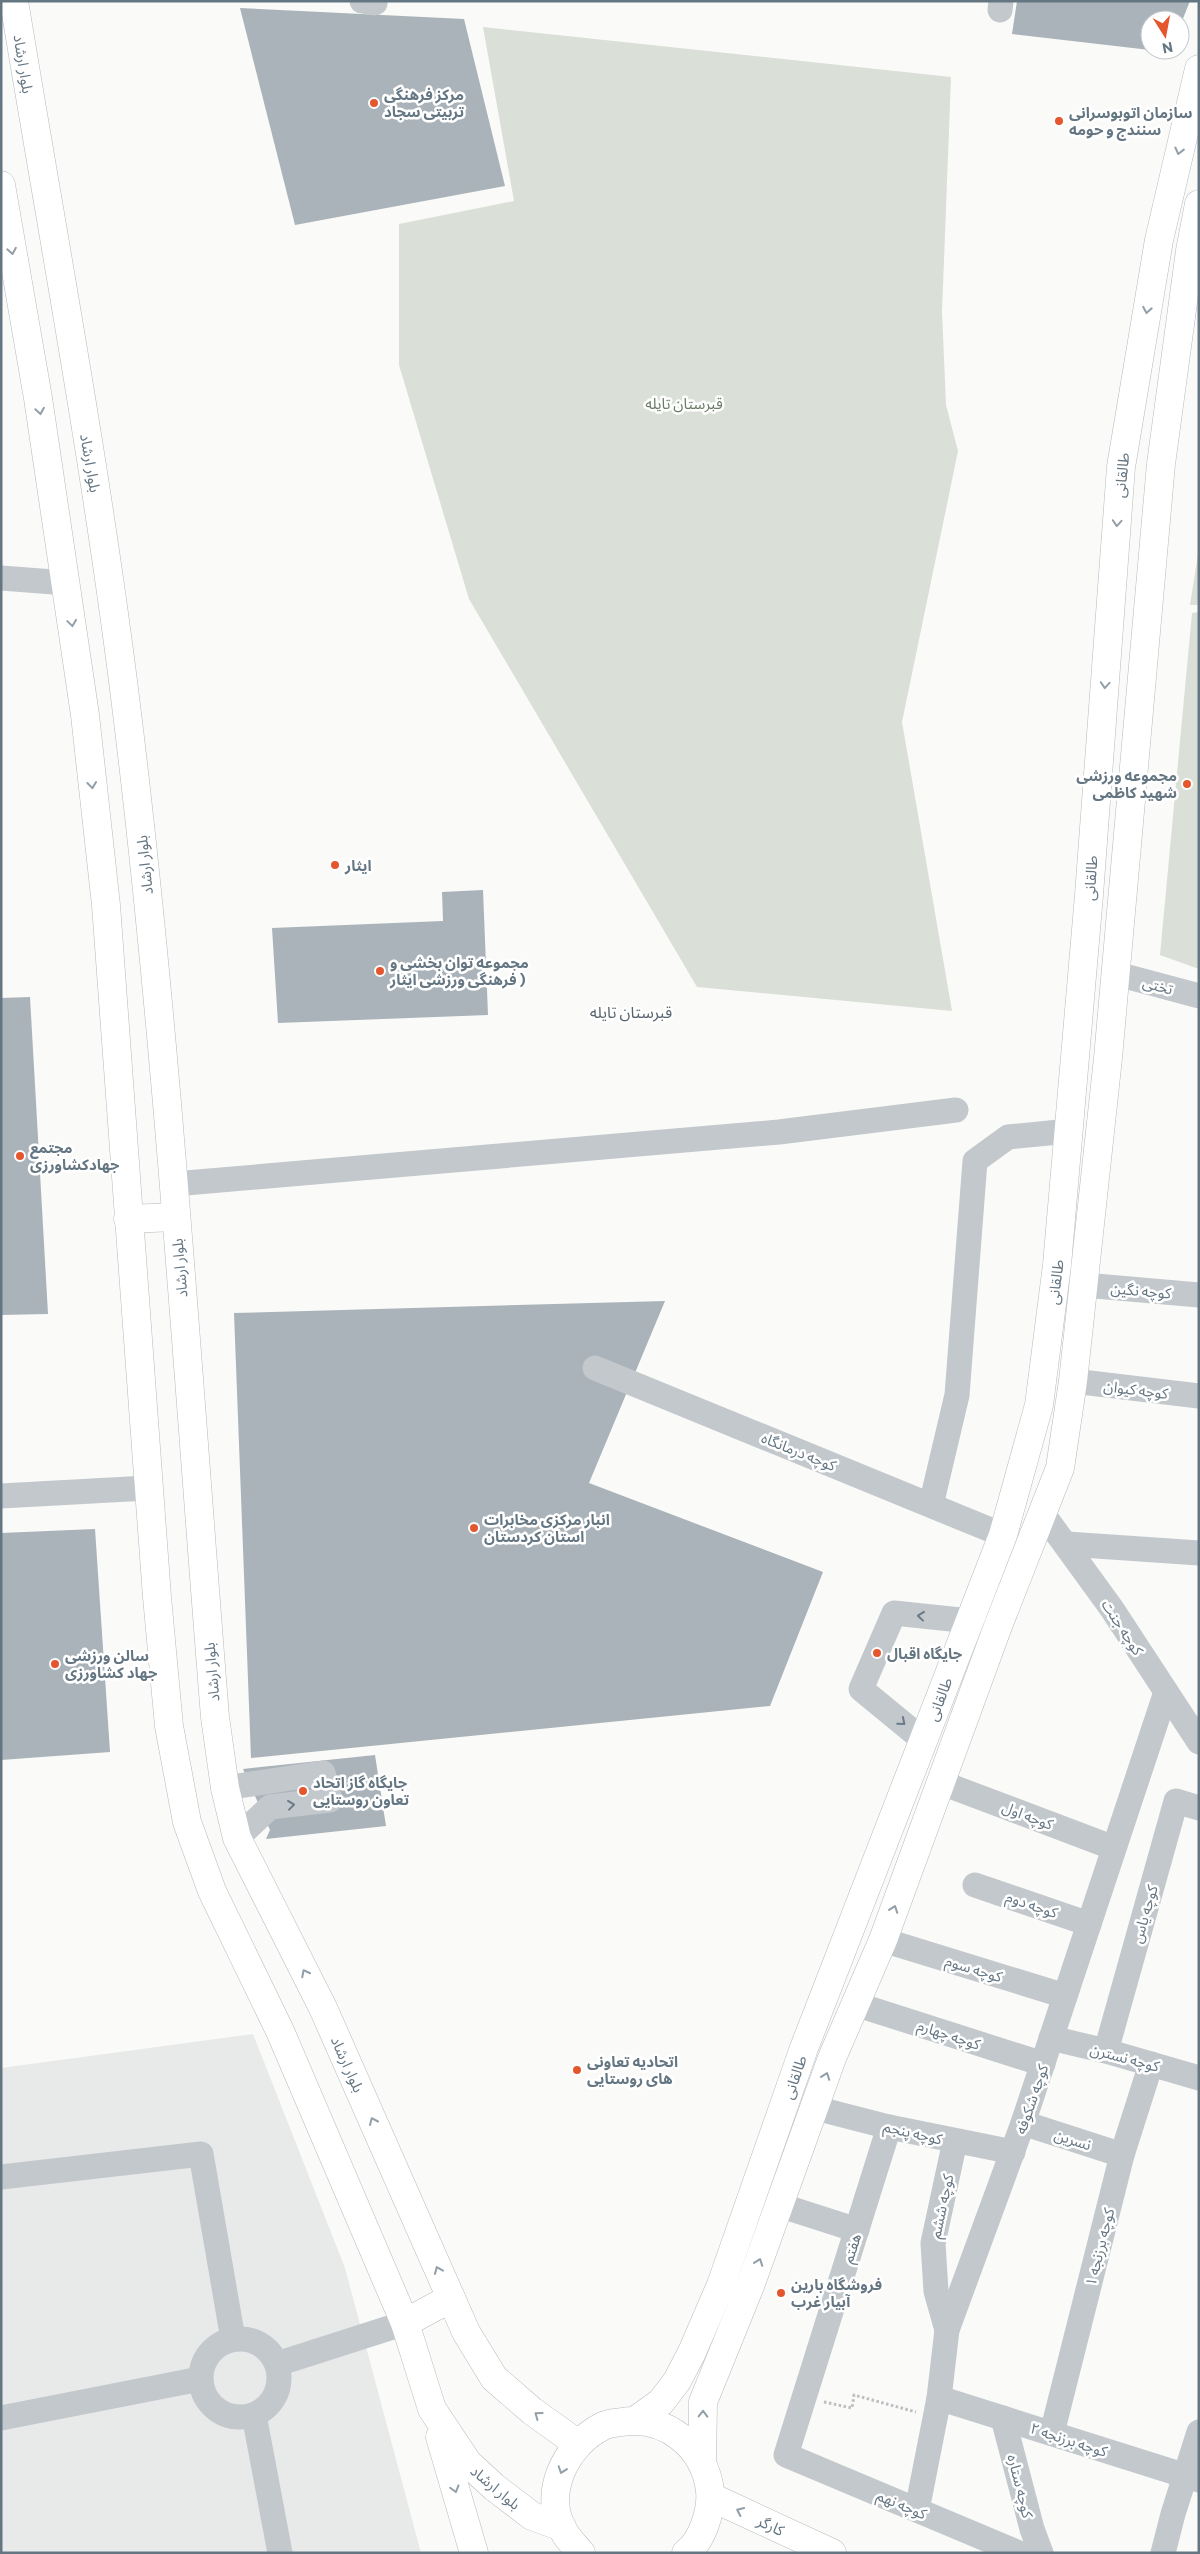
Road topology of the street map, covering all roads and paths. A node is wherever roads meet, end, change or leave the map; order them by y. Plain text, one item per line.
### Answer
1 (14, 1) edge
2 (1199, 69) edge
3 (1171, 183) junction
4 (1, 185) edge
5 (1199, 191) edge
6 (1199, 204) edge
7 (1, 578) edge
8 (67, 583) junction
9 (1082, 974) junction
10 (1116, 974) junction
11 (1199, 996) edge
12 (956, 1110) dead end
13 (1069, 1131) junction
14 (174, 1184) junction
15 (175, 1218) junction
16 (128, 1219) junction
17 (1084, 1284) junction
18 (1199, 1295) edge
19 (595, 1368) dead end
20 (1073, 1381) junction
21 (1199, 1396) edge
22 (147, 1488) junction
23 (1, 1496) edge
24 (931, 1505) junction
25 (1043, 1514) junction
26 (1003, 1535) junction
27 (1067, 1544) junction
28 (1199, 1553) edge
29 (970, 1621) junction
30 (1166, 1692) junction
31 (924, 1740) junction
32 (1199, 1742) edge
33 (942, 1783) junction
34 (225, 1788) junction
35 (1199, 1808) edge
36 (237, 1838) junction
37 (1114, 1848) junction
38 (975, 1885) dead end
39 (1089, 1924) junction
40 (882, 1940) junction
41 (1065, 1996) junction
42 (855, 2004) junction
43 (1052, 2038) junction
44 (1106, 2051) junction
45 (1043, 2064) junction
46 (1152, 2064) junction
47 (1198, 2074) edge
48 (779, 2119) junction
49 (810, 2119) junction
50 (1023, 2122) junction
51 (889, 2127) junction
52 (955, 2141) junction
53 (1013, 2152) junction
54 (1122, 2156) junction
55 (1, 2177) edge
56 (779, 2206) junction
57 (857, 2230) junction
58 (451, 2298) junction
59 (405, 2323) junction
60 (948, 2330) junction
61 (233, 2339) junction
62 (277, 2364) junction
63 (200, 2378) junction
64 (804, 2398) junction
65 (937, 2408) junction
66 (432, 2409) junction
67 (254, 2415) junction
68 (1, 2418) edge
69 (1003, 2418) junction
70 (636, 2420) junction
71 (1199, 2432) edge
72 (1052, 2433) junction
73 (578, 2444) junction
74 (786, 2456) joint
75 (702, 2462) junction
76 (1192, 2479) edge
77 (711, 2497) junction
78 (917, 2510) junction
79 (567, 2542) edge
80 (700, 2552) edge
81 (280, 2553) edge
82 (474, 2553) edge
83 (832, 2553) edge
84 (1019, 2553) edge
85 (1041, 2553) edge
86 (1164, 2553) edge

1 - 14 main road, بلوار ارشاد
2 -> 3 main road, طالقانی
3 - 5 main road
3 -> 9 main road, طالقانی
4 -> 8 main road, بلوار ارشاد
6 - 10 main road, طالقانی
7 - 8 street
8 -> 16 main road, بلوار ارشاد
9 - 10 main road
9 - 13 main road, طالقانی
10 - 11 street, تختی
10 - 17 main road, طالقانی
12 - 14 street
13 - 24 street
13 - 26 main road, طالقانی
14 - 15 main road, بلوار ارشاد
15 - 16 main road
15 - 34 main road, بلوار ارشاد
16 - 22 main road, بلوار ارشاد
17 - 18 street, کوچه نگین
17 - 20 main road, طالقانی
19 - 24 street, کوچه درمانگاه
20 - 21 street, کوچه کیوان
20 - 25 main road, طالقانی
22 - 23 street
22 - 59 main road, بلوار ارشاد
24 - 26 street, کوچه درمانگاه
25 - 27 street, کوچه جنت
25 - 33 main road, طالقانی
26 - 29 main road, طالقانی
27 - 28 street
27 - 30 street, کوچه جنت
29 - 31 main road, طالقانی
29 -> 31 street
30 - 32 street, کوچه جنت
30 - 37 street, کوچه شکوفه
31 - 48 main road, طالقانی
33 - 37 street, کوچه اول
40 -> 33 main road, طالقانی
34 - 36 main road, بلوار ارشاد
36 -> 34 street
35 - 44 street, کوچه یاس
58 -> 36 main road, بلوار ارشاد
37 - 39 street, کوچه شکوفه
38 - 39 street, کوچه دوم
39 - 41 street, کوچه شکوفه
40 - 41 street, کوچه سوم
40 - 42 main road, طالقانی
41 - 43 street, کوچه شکوفه
42 - 45 street, کوچه چهارم
49 -> 42 main road, طالقانی
43 - 44 street, کوچه نسترن
43 - 45 street, کوچه شکوفه
44 - 46 street, کوچه نسترن
45 - 50 street, کوچه شکوفه
46 - 47 street, کوچه نسترن
46 - 54 street, کوچه برزنجه ۱
48 - 49 main road
48 - 70 main road, طالقانی
49 - 51 street, کوچه پنجم
49 - 56 main road, طالقانی
50 - 53 street, کوچه شکوفه
50 - 54 street, نسرین
51 - 52 street, کوچه پنجم
51 - 57 street, هفتم
52 - 53 street, کوچه پنجم
52 - 60 street, کوچه ششم
53 - 60 street, کوچه شکوفه
54 - 72 street, کوچه برزنجه ۱
55 - 61 street
56 - 57 street
75 -> 56 main road, طالقانی
57 - 64 street, هفتم
58 - 59 main road
73 -> 58 main road, بلوار ارشاد
59 - 62 street
59 - 66 main road, بلوار ارشاد
60 - 65 street, کوچه شکوفه
61 - 62 street
61 - 63 street
62 - 67 street
63 - 67 street
63 - 68 street
64 - 65 path
64 - 74 street, هفتم
65 - 69 street, کوچه برزنجه ۲
65 - 78 street, کوچه شکوفه
66 - 79 main road, بلوار ارشاد
66 -> 82 main road
67 - 81 street
69 - 72 street, کوچه برزنجه ۲
69 - 85 street, کوچه ستاره
70 - 73 main road
70 - 75 main road
71 - 76 street
72 - 76 street, کوچه برزنجه ۲
73 -> 79 main road
74 - 78 street, کوچه نهم
75 - 77 main road
76 - 86 street
77 - 80 main road
83 -> 77 main road, کارگر
78 - 84 street, کوچه نهم

